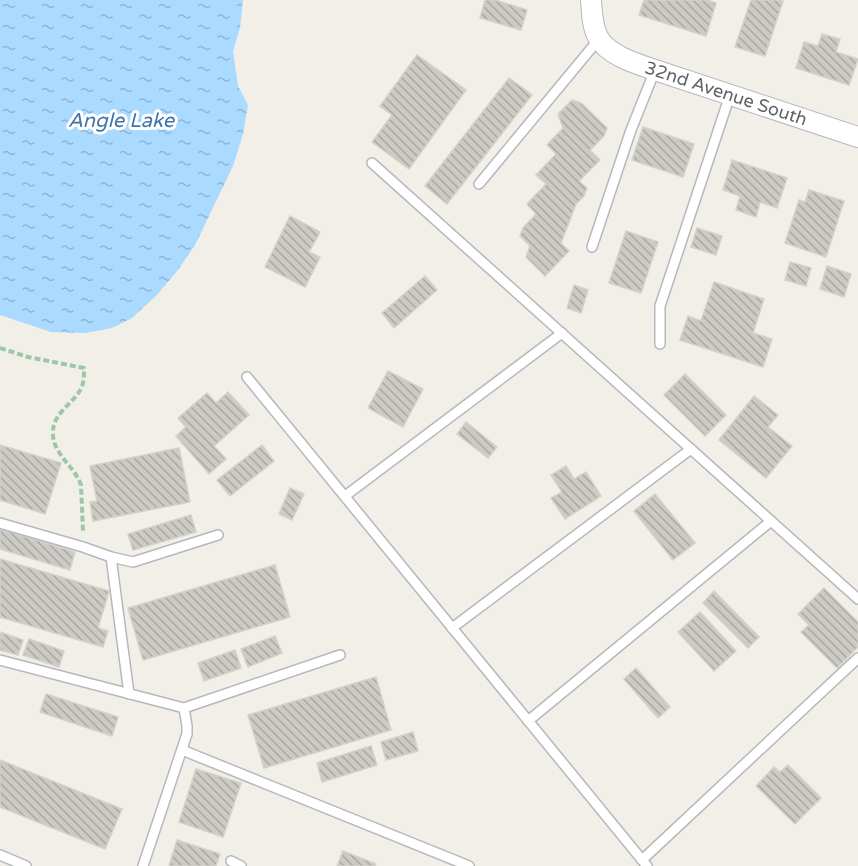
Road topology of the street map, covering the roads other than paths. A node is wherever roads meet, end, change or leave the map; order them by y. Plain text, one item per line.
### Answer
1 (591, 0) edge
2 (599, 39) junction
3 (655, 70) junction
4 (729, 95) junction
5 (858, 137) edge
6 (372, 163) dead end
7 (479, 184) dead end
8 (592, 247) dead end
9 (562, 333) junction
10 (660, 344) dead end
11 (247, 377) dead end
12 (691, 449) junction
13 (345, 496) junction
14 (771, 520) junction
15 (0, 523) edge
16 (218, 536) dead end
17 (111, 557) junction
18 (858, 599) edge
19 (452, 628) junction
20 (340, 655) dead end
21 (858, 658) edge
22 (0, 660) edge
23 (129, 694) junction
24 (184, 708) junction
25 (528, 721) junction
26 (182, 750) junction
27 (0, 855) edge
28 (231, 861) dead end
29 (644, 863) edge
30 (26, 866) edge
31 (143, 866) edge
32 (241, 866) edge
33 (469, 866) edge

1 - 2 street
2 - 3 street, 32nd Avenue South
2 - 7 lane
3 - 4 street, 32nd Avenue South
3 - 8 lane
4 - 5 street, 32nd Avenue South
4 - 10 lane
6 - 9 lane
9 - 12 lane
9 - 13 lane
11 - 13 lane
12 - 14 lane
12 - 19 lane
13 - 19 lane
14 - 18 lane
14 - 25 lane
15 - 17 lane
16 - 17 lane
17 - 23 lane
19 - 25 lane
20 - 24 lane
21 - 29 lane
22 - 23 lane
23 - 24 lane
24 - 26 lane
25 - 29 lane
26 - 31 lane
26 - 33 lane
27 - 30 lane
28 - 32 lane

